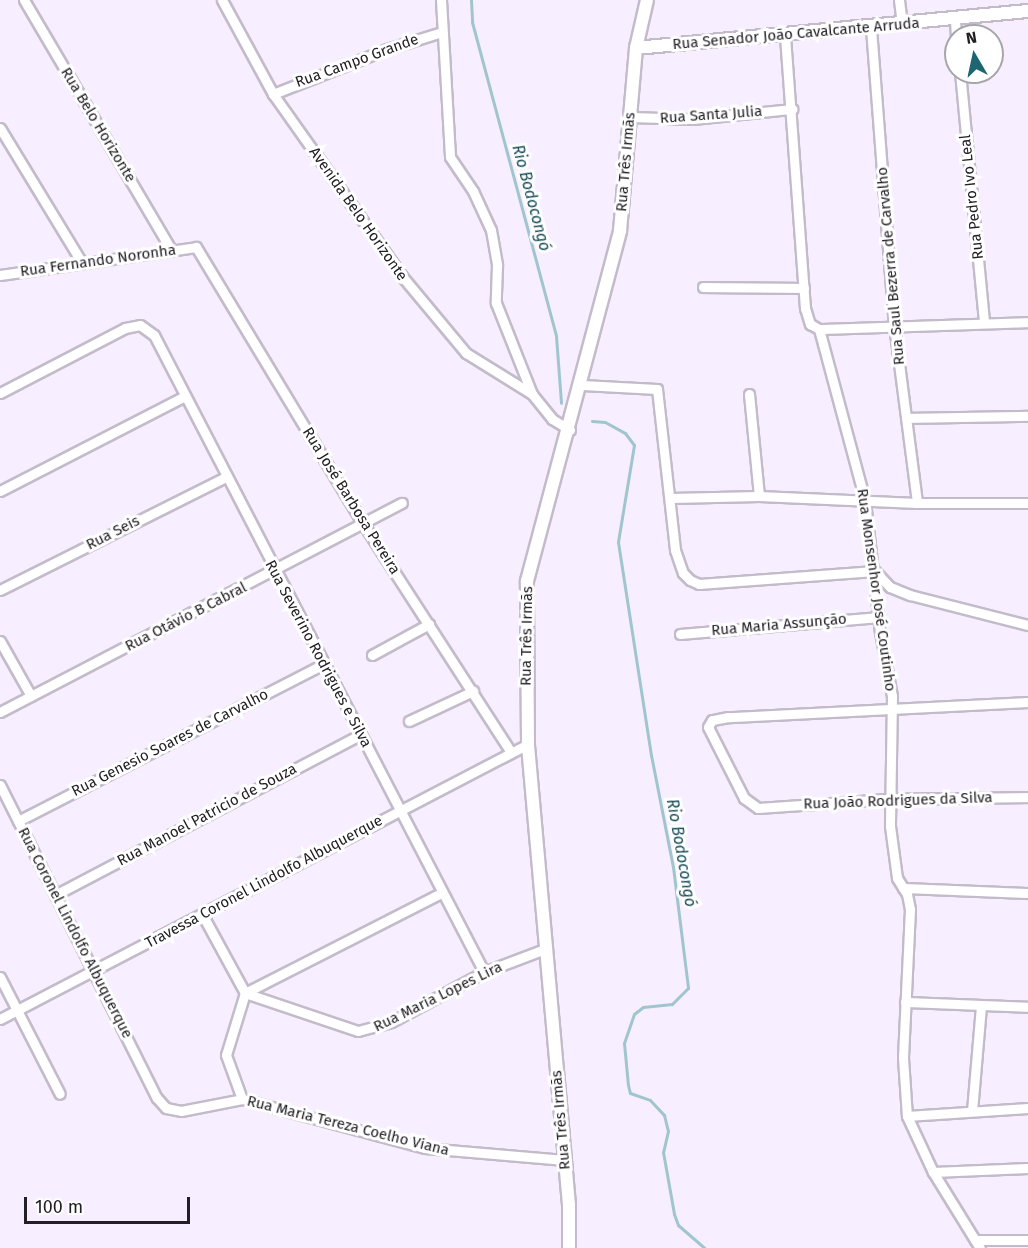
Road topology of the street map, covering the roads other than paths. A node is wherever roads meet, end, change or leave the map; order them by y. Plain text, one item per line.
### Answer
1 (24, 0) edge
2 (222, 0) edge
3 (441, 0) edge
4 (647, 0) edge
5 (899, 0) edge
6 (1028, 11) edge
7 (955, 19) junction
8 (902, 24) junction
9 (955, 24) edge
10 (870, 28) junction
11 (442, 32) junction
12 (784, 36) junction
13 (636, 48) junction
14 (961, 84) edge
15 (273, 94) junction
16 (792, 108) junction
17 (630, 117) junction
18 (0, 128) edge
19 (196, 247) joint
20 (171, 250) junction
21 (82, 263) junction
22 (0, 275) edge
23 (703, 287) dead end
24 (804, 288) junction
25 (1028, 322) edge
26 (984, 323) junction
27 (894, 325) junction
28 (819, 329) junction
29 (582, 385) junction
30 (0, 393) edge
31 (532, 394) junction
32 (749, 394) dead end
33 (185, 396) junction
34 (1028, 416) edge
35 (908, 418) junction
36 (570, 428) junction
37 (226, 477) junction
38 (0, 491) edge
39 (759, 496) junction
40 (671, 498) junction
41 (865, 501) junction
42 (402, 503) dead end
43 (917, 503) junction
44 (1028, 503) edge
45 (364, 525) junction
46 (875, 571) junction
47 (274, 573) junction
48 (0, 590) edge
49 (879, 617) junction
50 (429, 624) junction
51 (1028, 625) edge
52 (680, 634) dead end
53 (0, 640) edge
54 (372, 655) dead end
55 (323, 664) junction
56 (474, 690) junction
57 (31, 696) junction
58 (1028, 702) edge
59 (892, 706) junction
60 (0, 712) edge
61 (409, 721) dead end
62 (360, 735) junction
63 (528, 744) junction
64 (511, 752) junction
65 (0, 785) edge
66 (1028, 796) edge
67 (888, 799) junction
68 (399, 811) junction
69 (18, 821) junction
70 (903, 888) junction
71 (441, 893) junction
72 (1028, 893) edge
73 (55, 895) junction
74 (201, 914) junction
75 (545, 949) junction
76 (95, 971) junction
77 (484, 972) junction
78 (0, 977) edge
79 (245, 993) junction
80 (905, 1002) junction
81 (981, 1005) junction
82 (1028, 1007) edge
83 (17, 1010) junction
84 (0, 1018) edge
85 (149, 1080) joint
86 (60, 1094) dead end
87 (242, 1099) junction
88 (1028, 1108) edge
89 (972, 1111) junction
90 (907, 1116) junction
91 (564, 1160) junction
92 (1028, 1168) edge
93 (933, 1173) junction
94 (1028, 1240) edge
95 (978, 1244) edge
96 (569, 1248) edge

1 - 20 street, Rua Belo Horizonte
2 - 15 street, Avenida Belo Horizonte
3 - 11 street
4 - 13 street, Rua Três Irmãs
5 - 8 street
6 - 7 street, Rua Senador João Cavalcante Arruda
7 - 8 street, Rua Senador João Cavalcante Arruda
7 - 9 street
8 - 10 street, Rua Senador João Cavalcante Arruda
10 - 12 street, Rua Senador João Cavalcante Arruda
10 - 27 street, Rua Saul Bezerra de Carvalho
11 - 15 street, Rua Campo Grande
11 - 31 street
12 - 13 street, Rua Senador João Cavalcante Arruda
12 - 16 street, Rua Monsenhor José Coutinho
13 - 17 street, Rua Três Irmãs
14 - 26 street, Rua Pedro Ivo Leal
15 - 31 street, Avenida Belo Horizonte
16 - 17 street, Rua Santa Julia
16 - 24 street, Rua Monsenhor José Coutinho
17 - 29 street, Rua Três Irmãs
18 - 21 street
19 - 20 street, Rua Fernando Noronha
19 - 45 street, Rua José Barbosa Pereira
20 - 21 street, Rua Fernando Noronha
21 - 22 street, Rua Fernando Noronha
23 - 24 street
24 - 28 street, Rua Monsenhor José Coutinho
25 - 26 street
26 - 27 street
27 - 28 street
27 - 35 street, Rua Saul Bezerra de Carvalho
28 - 41 street, Rua Monsenhor José Coutinho
29 - 36 street, Rua Três Irmãs
29 - 40 street
30 - 33 street, Rua Severino Rodrigues e Silva
31 - 36 street
32 - 39 street
33 - 37 street, Rua Severino Rodrigues e Silva
33 - 38 street
34 - 35 street
35 - 43 street, Rua Saul Bezerra de Carvalho
36 - 63 street, Rua Três Irmãs
37 - 47 street, Rua Severino Rodrigues e Silva
37 - 48 street, Rua Seis
39 - 40 street
39 - 41 street
40 - 46 street
41 - 43 street
41 - 46 street, Rua Monsenhor José Coutinho
42 - 45 street, Rua Otávio B Cabral
43 - 44 street
45 - 47 street, Rua Otávio B Cabral
45 - 50 street, Rua José Barbosa Pereira
46 - 49 street, Rua Monsenhor José Coutinho
46 - 51 street
47 - 55 street, Rua Severino Rodrigues e Silva
47 - 57 street, Rua Otávio B Cabral
49 - 52 street, Rua Maria Assunção
49 - 59 street, Rua Monsenhor José Coutinho
50 - 54 street
50 - 56 street, Rua José Barbosa Pereira
53 - 57 street
55 - 62 street, Rua Severino Rodrigues e Silva
55 - 69 street, Rua Genesio Soares de Carvalho
56 - 61 street
56 - 64 street, Rua José Barbosa Pereira
57 - 60 street, Rua Otávio B Cabral
58 - 59 street
59 - 67 street, Rua Monsenhor José Coutinho
59 - 67 street, Rua João Rodrigues da Silva
62 - 68 street, Rua Severino Rodrigues e Silva
62 - 73 street, Rua Manoel Patricio de Souza
63 - 64 street, Travessa Coronel Lindolfo Albuquerque
63 - 75 street, Rua Três Irmãs
64 - 68 street, Travessa Coronel Lindolfo Albuquerque
65 - 69 street, Rua Coronel Lindolfo Albuquerque
66 - 67 street, Rua João Rodrigues da Silva
67 - 70 street, Rua Monsenhor José Coutinho
68 - 71 street, Rua Severino Rodrigues e Silva
68 - 74 street, Travessa Coronel Lindolfo Albuquerque
69 - 73 street, Rua Coronel Lindolfo Albuquerque
70 - 72 street
70 - 80 street, Rua Monsenhor José Coutinho
71 - 77 street, Rua Severino Rodrigues e Silva
71 - 79 street
73 - 76 street, Rua Coronel Lindolfo Albuquerque
74 - 76 street, Travessa Coronel Lindolfo Albuquerque
74 - 79 street
75 - 77 street, Rua Maria Lopes Lira
75 - 91 street, Rua Três Irmãs
76 - 83 street, Travessa Coronel Lindolfo Albuquerque
76 - 85 street, Rua Coronel Lindolfo Albuquerque
77 - 79 street, Rua Maria Lopes Lira
78 - 83 street
79 - 87 street
80 - 81 street
80 - 90 street, Rua Monsenhor José Coutinho
81 - 82 street
81 - 89 street
83 - 84 street, Travessa Coronel Lindolfo Albuquerque
83 - 86 street
85 - 87 street, Rua Maria Tereza Coelho Viana
87 - 91 street, Rua Maria Tereza Coelho Viana
88 - 89 street
89 - 90 street
90 - 93 street
91 - 96 street, Rua Três Irmãs
92 - 93 street
93 - 95 street
94 - 95 street

